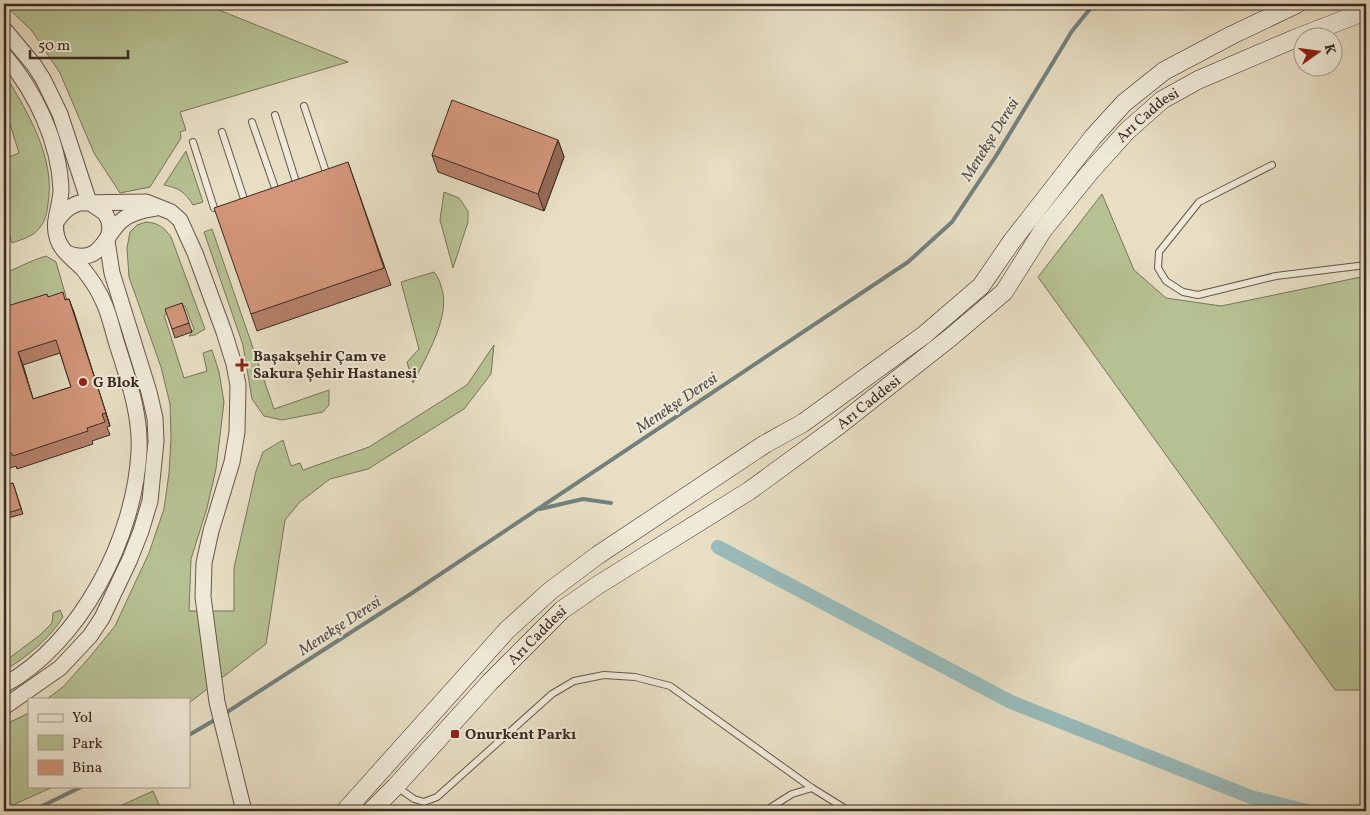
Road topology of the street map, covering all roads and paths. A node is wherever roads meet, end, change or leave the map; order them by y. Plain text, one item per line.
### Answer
1 (1297, 4) edge
2 (1366, 11) edge
3 (4, 29) edge
4 (4, 55) edge
5 (304, 106) dead end
6 (274, 115) dead end
7 (252, 122) dead end
8 (222, 132) dead end
9 (193, 142) dead end
10 (1272, 165) dead end
11 (326, 172) edge
12 (296, 182) edge
13 (275, 188) edge
14 (244, 199) edge
15 (89, 202) junction
16 (162, 207) junction
17 (214, 208) edge
18 (56, 222) junction
19 (107, 241) junction
20 (69, 254) junction
21 (1366, 266) edge
22 (4, 685) edge
23 (4, 707) edge
24 (396, 786) junction
25 (812, 788) junction
26 (244, 811) edge
27 (345, 811) edge
28 (371, 811) edge
29 (765, 811) edge
30 (849, 811) edge

1 - 27 main road, Arı Caddesi
2 - 24 main road, Arı Caddesi
3 - 15 street
4 - 18 street
5 - 11 lane
6 - 12 lane
7 - 13 lane
8 - 14 lane
9 - 17 lane
10 - 21 lane
15 - 16 street
15 - 18 street
15 - 19 street
16 - 19 street
16 - 26 street
18 - 20 street
19 - 20 street
19 - 23 street
20 - 22 street
24 - 25 lane
24 - 28 main road, Arı Caddesi
25 - 29 lane
25 - 30 lane

